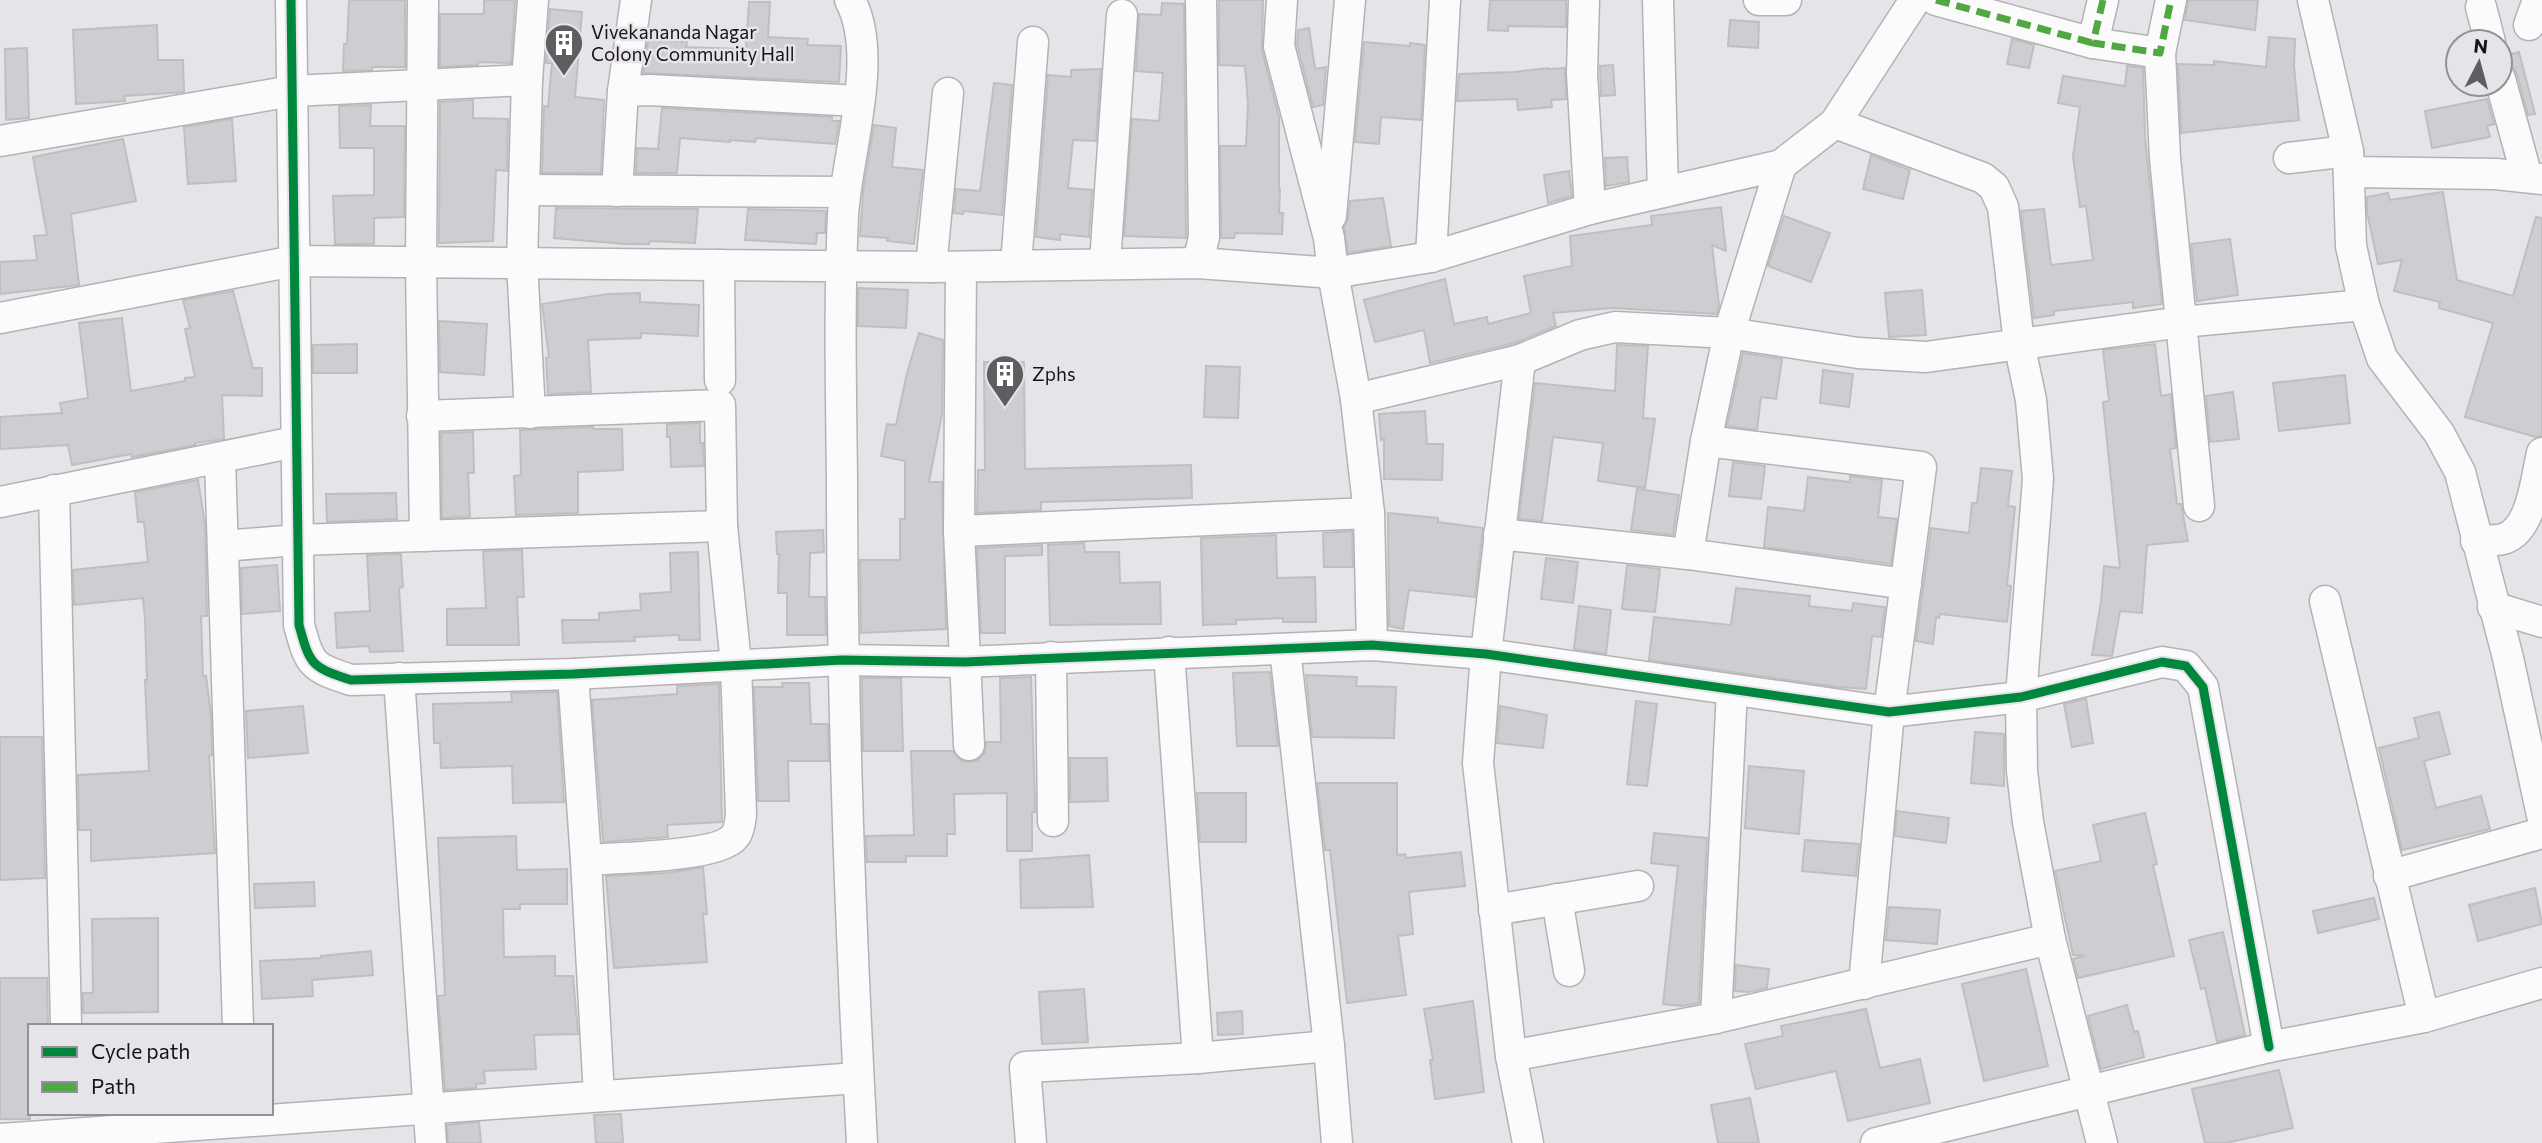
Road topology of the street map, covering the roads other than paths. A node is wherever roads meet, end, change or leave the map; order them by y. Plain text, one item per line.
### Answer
1 (291, 0) edge
2 (423, 0) edge
3 (533, 0) edge
4 (636, 0) edge
5 (850, 0) edge
6 (1200, 0) edge
7 (1282, 0) edge
8 (1350, 0) edge
9 (1445, 0) edge
10 (1584, 0) edge
11 (1658, 0) edge
12 (1759, 0) edge
13 (1786, 0) edge
14 (1915, 0) edge
15 (1936, 0) edge
16 (2103, 0) edge
17 (2171, 0) edge
18 (2313, 0) edge
19 (2481, 8) dead end
20 (1122, 15) dead end
21 (2486, 28) edge
22 (1033, 41) dead end
23 (2094, 43) junction
24 (2160, 54) junction
25 (527, 80) junction
26 (423, 84) junction
27 (292, 91) junction
28 (622, 91) junction
29 (948, 93) dead end
30 (2507, 98) edge
31 (859, 101) junction
32 (1835, 123) junction
33 (0, 141) edge
34 (2289, 158) dead end
35 (2348, 162) junction
36 (1781, 165) junction
37 (2534, 178) edge
38 (524, 190) junction
39 (617, 191) junction
40 (845, 192) junction
41 (1663, 192) junction
42 (1590, 209) junction
43 (1329, 238) junction
44 (1431, 257) junction
45 (294, 261) junction
46 (522, 262) junction
47 (421, 263) junction
48 (1105, 263) junction
49 (1198, 263) junction
50 (719, 265) junction
51 (1016, 265) junction
52 (841, 266) junction
53 (931, 267) junction
54 (961, 267) junction
55 (1333, 273) junction
56 (2364, 305) junction
57 (0, 318) edge
58 (2182, 322) junction
59 (1729, 333) junction
60 (2019, 343) junction
61 (1520, 360) junction
62 (720, 380) dead end
63 (1356, 399) junction
64 (530, 413) junction
65 (422, 416) junction
66 (1706, 441) junction
67 (295, 442) junction
68 (2542, 453) edge
69 (220, 459) junction
70 (54, 490) junction
71 (0, 502) edge
72 (2199, 506) dead end
73 (1369, 513) junction
74 (722, 526) junction
75 (959, 531) junction
76 (1499, 534) junction
77 (425, 536) junction
78 (297, 540) junction
79 (2476, 541) junction
80 (223, 546) junction
81 (1688, 554) junction
82 (1906, 584) junction
83 (2325, 601) dead end
84 (2493, 607) junction
85 (2542, 622) edge
86 (1372, 646) junction
87 (1284, 649) junction
88 (1169, 652) junction
89 (1486, 654) junction
90 (1051, 657) junction
91 (842, 660) junction
92 (964, 662) junction
93 (736, 664) junction
94 (573, 674) junction
95 (399, 678) junction
96 (1732, 690) junction
97 (2021, 697) junction
98 (1889, 712) junction
99 (969, 745) dead end
100 (2542, 815) edge
101 (1053, 821) dead end
102 (2542, 833) edge
103 (586, 860) junction
104 (2389, 876) junction
105 (1638, 886) dead end
106 (1558, 899) junction
107 (1494, 910) junction
108 (2050, 939) junction
109 (1569, 971) dead end
110 (2542, 983) edge
111 (1864, 984) junction
112 (2424, 1017) junction
113 (1716, 1018) junction
114 (65, 1024) edge
115 (238, 1024) edge
116 (1329, 1046) junction
117 (2269, 1047) junction
118 (1511, 1056) junction
119 (1198, 1058) junction
120 (858, 1078) junction
121 (2089, 1091) junction
122 (599, 1096) junction
123 (427, 1108) junction
124 (242, 1126) edge
125 (68, 1130) edge
126 (0, 1139) edge
127 (431, 1143) edge
128 (862, 1143) edge
129 (1031, 1143) edge
130 (1338, 1143) edge
131 (1528, 1143) edge
132 (1876, 1143) edge
133 (2102, 1143) edge

1 - 27 street
2 - 26 street
3 - 25 street
4 - 28 street
5 - 31 street
6 - 49 street
7 - 43 street
8 - 43 street
9 - 44 street
10 - 42 street
11 - 41 street
12 - 13 street
14 - 32 street
15 - 23 street
16 - 23 street
17 - 24 street
18 - 35 street
19 - 21 street
20 - 48 street
22 - 51 street
23 - 24 street
24 - 58 street
25 - 26 street
25 - 38 street
26 - 27 street
26 - 47 street
27 - 33 street
27 - 45 street
28 - 31 street
28 - 39 street
29 - 53 street
30 - 37 street
31 - 40 street
32 - 36 street
32 - 60 street
34 - 35 street
35 - 37 street
35 - 56 street
36 - 41 street
36 - 59 street
38 - 39 street
38 - 46 street
39 - 40 street
40 - 52 street
41 - 42 street
42 - 44 street
43 - 55 street
44 - 55 street
45 - 47 street
45 - 57 street
45 - 67 street
46 - 47 street
46 - 50 street
46 - 64 street
47 - 65 street
48 - 49 street
48 - 51 street
49 - 55 street
50 - 52 street
50 - 62 street
51 - 54 street
52 - 53 street
52 - 91 street
53 - 54 street
54 - 75 street
55 - 63 street
56 - 58 street
56 - 79 street
58 - 60 street
58 - 72 street
59 - 60 street
59 - 61 street
59 - 66 street
60 - 97 street
61 - 63 street
61 - 76 street
63 - 73 street
64 - 65 street
64 - 74 street
65 - 77 street
66 - 81 street
66 - 82 street
67 - 69 street
67 - 78 street
68 - 79 street
69 - 70 street
69 - 80 street
70 - 71 street
70 - 114 street
73 - 75 street
73 - 86 street
74 - 77 street
74 - 93 street
75 - 92 street
76 - 81 street
76 - 89 street
77 - 78 street
78 - 80 street
78 - 95 street
79 - 84 street
80 - 115 street
81 - 82 street
82 - 98 street
83 - 104 street
84 - 85 street
84 - 100 street
86 - 87 street
86 - 89 street
87 - 88 street
87 - 116 street
88 - 90 street
88 - 119 street
89 - 96 street
89 - 107 street
90 - 92 street
90 - 101 street
91 - 92 street
91 - 93 street
91 - 120 street
92 - 99 street
93 - 94 street
93 - 103 street
94 - 95 street
94 - 103 street
95 - 123 street
96 - 98 street
96 - 113 street
97 - 98 street
97 - 108 street
97 - 117 street
98 - 111 street
102 - 104 street
103 - 122 street
104 - 112 street
105 - 106 street
106 - 107 street
106 - 109 street
107 - 118 street
108 - 111 street
108 - 121 street
110 - 112 street
111 - 113 street
112 - 117 street
113 - 118 street
116 - 119 street
116 - 130 street
117 - 121 street
118 - 131 street
119 - 129 street
120 - 122 street
120 - 128 street
121 - 132 street
121 - 133 street
122 - 123 street
123 - 124 street
123 - 127 street
124 - 125 street
125 - 126 street

